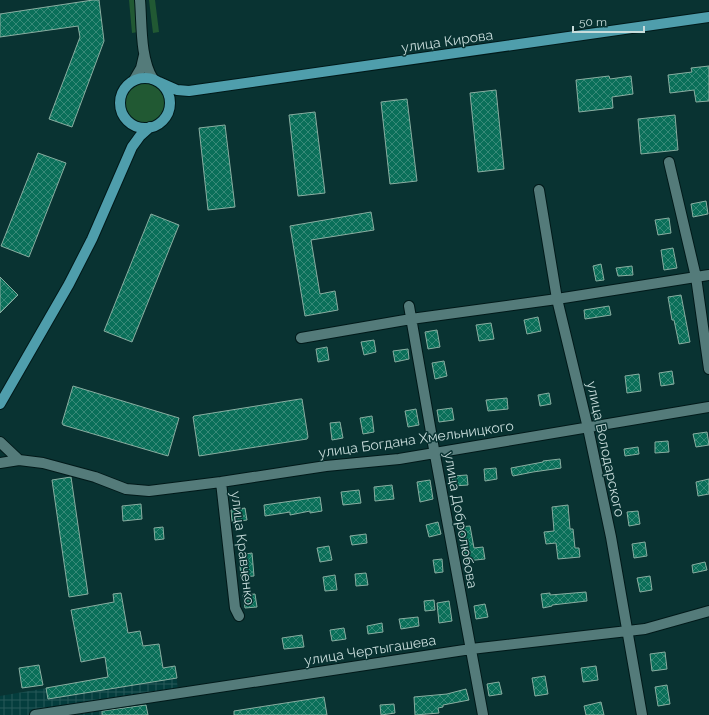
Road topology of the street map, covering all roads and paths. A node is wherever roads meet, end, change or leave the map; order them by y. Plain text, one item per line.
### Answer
1 (140, 0) edge
2 (709, 17) edge
3 (144, 53) junction
4 (134, 80) junction
5 (156, 81) junction
6 (189, 91) junction
7 (170, 106) junction
8 (128, 121) junction
9 (150, 127) junction
10 (132, 147) junction
11 (670, 162) dead end
12 (540, 190) dead end
13 (709, 275) edge
14 (696, 277) junction
15 (557, 299) junction
16 (409, 306) dead end
17 (411, 319) junction
18 (301, 338) dead end
19 (709, 369) edge
20 (0, 404) edge
21 (709, 407) edge
22 (588, 428) junction
23 (0, 442) edge
24 (434, 453) junction
25 (19, 460) junction
26 (0, 463) edge
27 (221, 482) junction
28 (709, 612) edge
29 (239, 616) dead end
30 (628, 630) junction
31 (471, 649) junction
32 (35, 715) edge
33 (483, 715) edge
34 (642, 715) edge

1 - 3 street
2 - 6 main road, улица Кирова
3 - 4 street
3 - 5 street
4 - 5 main road
4 - 8 main road
5 - 6 main road
5 - 7 main road
6 - 7 main road
7 - 9 main road
8 - 9 main road
8 - 10 main road
9 - 10 main road
10 - 20 main road
11 - 14 street
12 - 15 street, улица Володарского
13 - 14 street
14 - 15 street
14 - 19 street
15 - 17 street
15 - 22 street, улица Володарского
16 - 17 street, улица Добролюбова
17 - 18 street
17 - 24 street, улица Добролюбова
21 - 22 street, улица Богдана Хмельницкого
22 - 24 street, улица Богдана Хмельницкого
22 - 30 street, улица Володарского
23 - 25 street
24 - 27 street, улица Богдана Хмельницкого
24 - 31 street, улица Добролюбова
25 - 26 street
25 - 27 street, улица Богдана Хмельницкого
27 - 29 street, улица Кравченко
28 - 30 street, улица Чертыгашева
30 - 31 street, улица Чертыгашева
30 - 34 street, улица Володарского
31 - 32 street, улица Чертыгашева
31 - 33 street, улица Добролюбова

